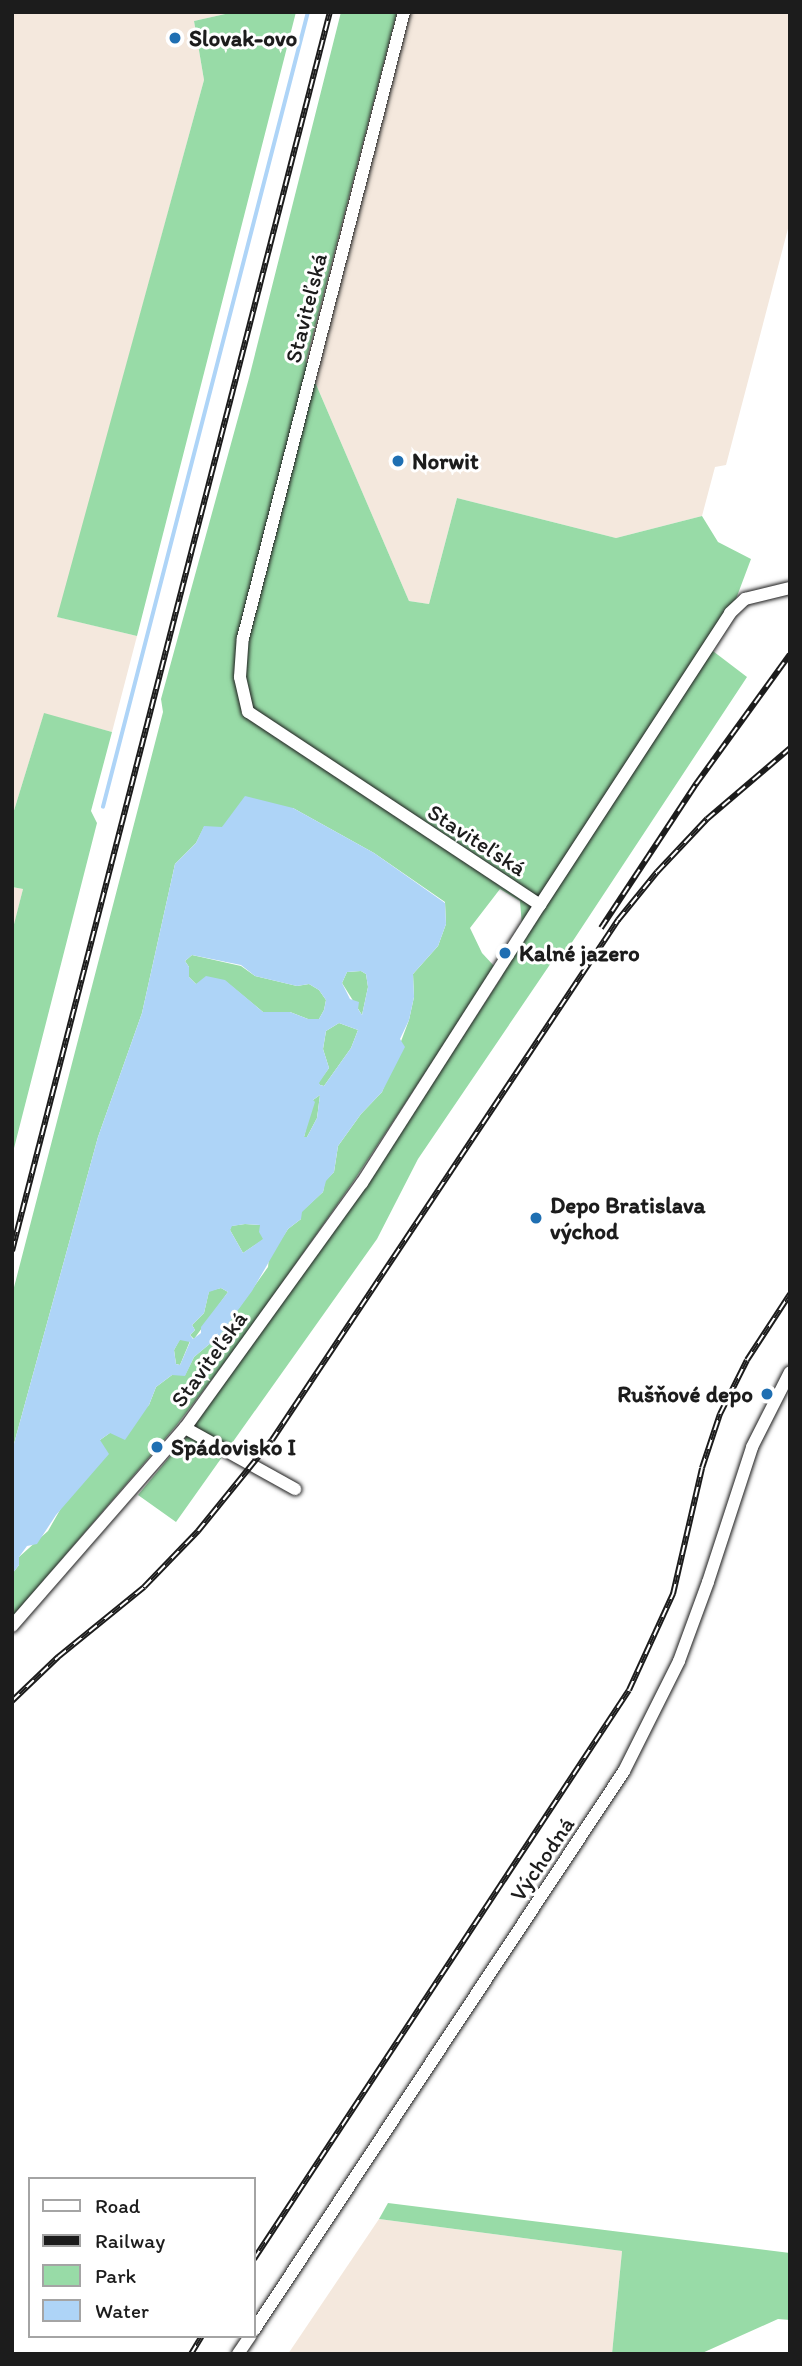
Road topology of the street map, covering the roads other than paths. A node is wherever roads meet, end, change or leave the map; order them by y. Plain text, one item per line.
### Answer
1 (404, 12) edge
2 (790, 588) edge
3 (540, 905) junction
4 (790, 1372) edge
5 (185, 1428) junction
6 (295, 1489) dead end
7 (12, 1626) edge
8 (256, 2327) edge
9 (249, 2338) edge
10 (238, 2354) edge

1 - 3 street, Staviteľská
2 - 3 street
3 - 5 street, Staviteľská
4 - 8 street, Východná
5 - 6 street
5 - 7 street, Staviteľská
9 - 10 street

